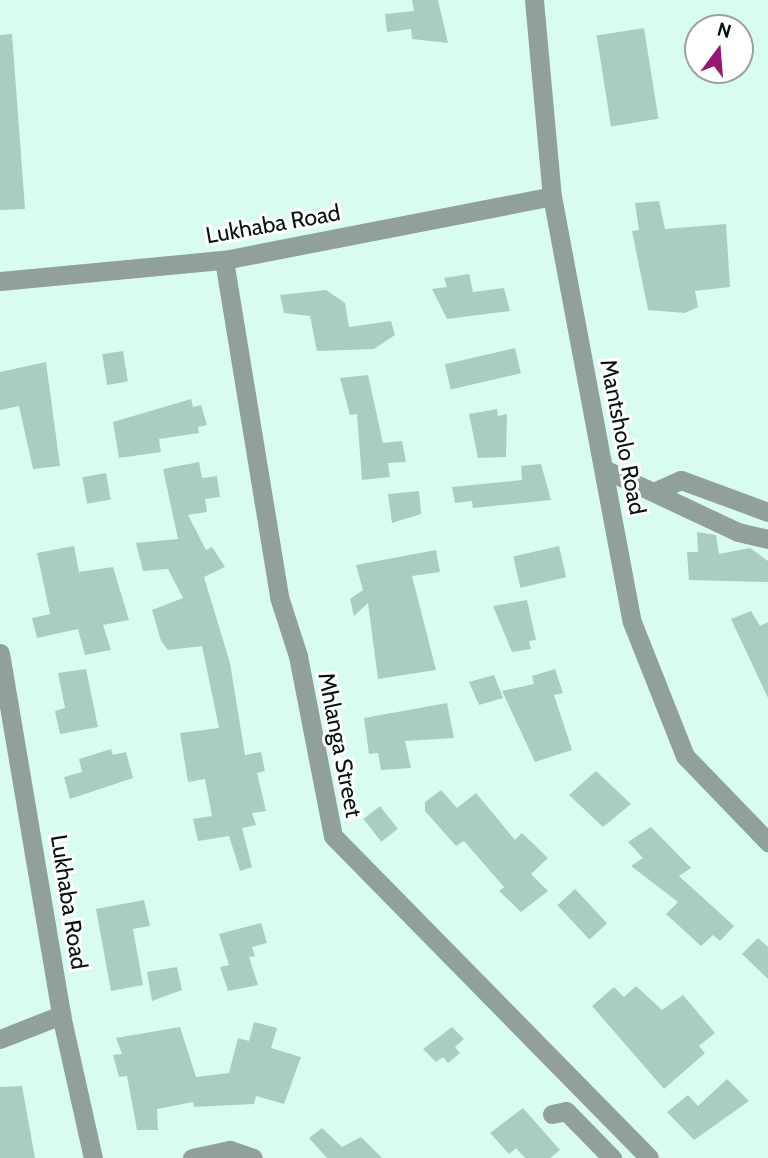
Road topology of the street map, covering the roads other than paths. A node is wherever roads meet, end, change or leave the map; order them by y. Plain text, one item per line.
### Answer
1 (534, 0) edge
2 (552, 196) junction
3 (224, 260) junction
4 (0, 281) edge
5 (604, 469) junction
6 (656, 491) junction
7 (768, 512) edge
8 (768, 539) edge
9 (0, 653) edge
10 (6, 733) edge
11 (768, 842) edge
12 (61, 1015) junction
13 (0, 1039) edge
14 (552, 1114) dead end
15 (93, 1158) edge
16 (192, 1158) edge
17 (253, 1158) edge
18 (612, 1158) edge
19 (649, 1158) edge

1 - 2 street, Mantsholo Road
2 - 3 street, Lukhaba Road
2 - 5 street, Mantsholo Road
3 - 4 street, Lukhaba Road
3 - 19 street, Mhlanga Street
5 - 6 street
5 - 11 street, Mantsholo Road
6 - 7 street
6 - 8 street
9 - 10 street, Lukhaba Road
10 - 12 street, Lukhaba Road
12 - 13 street
12 - 15 street, Lukhaba Road
14 - 18 street
16 - 17 street

